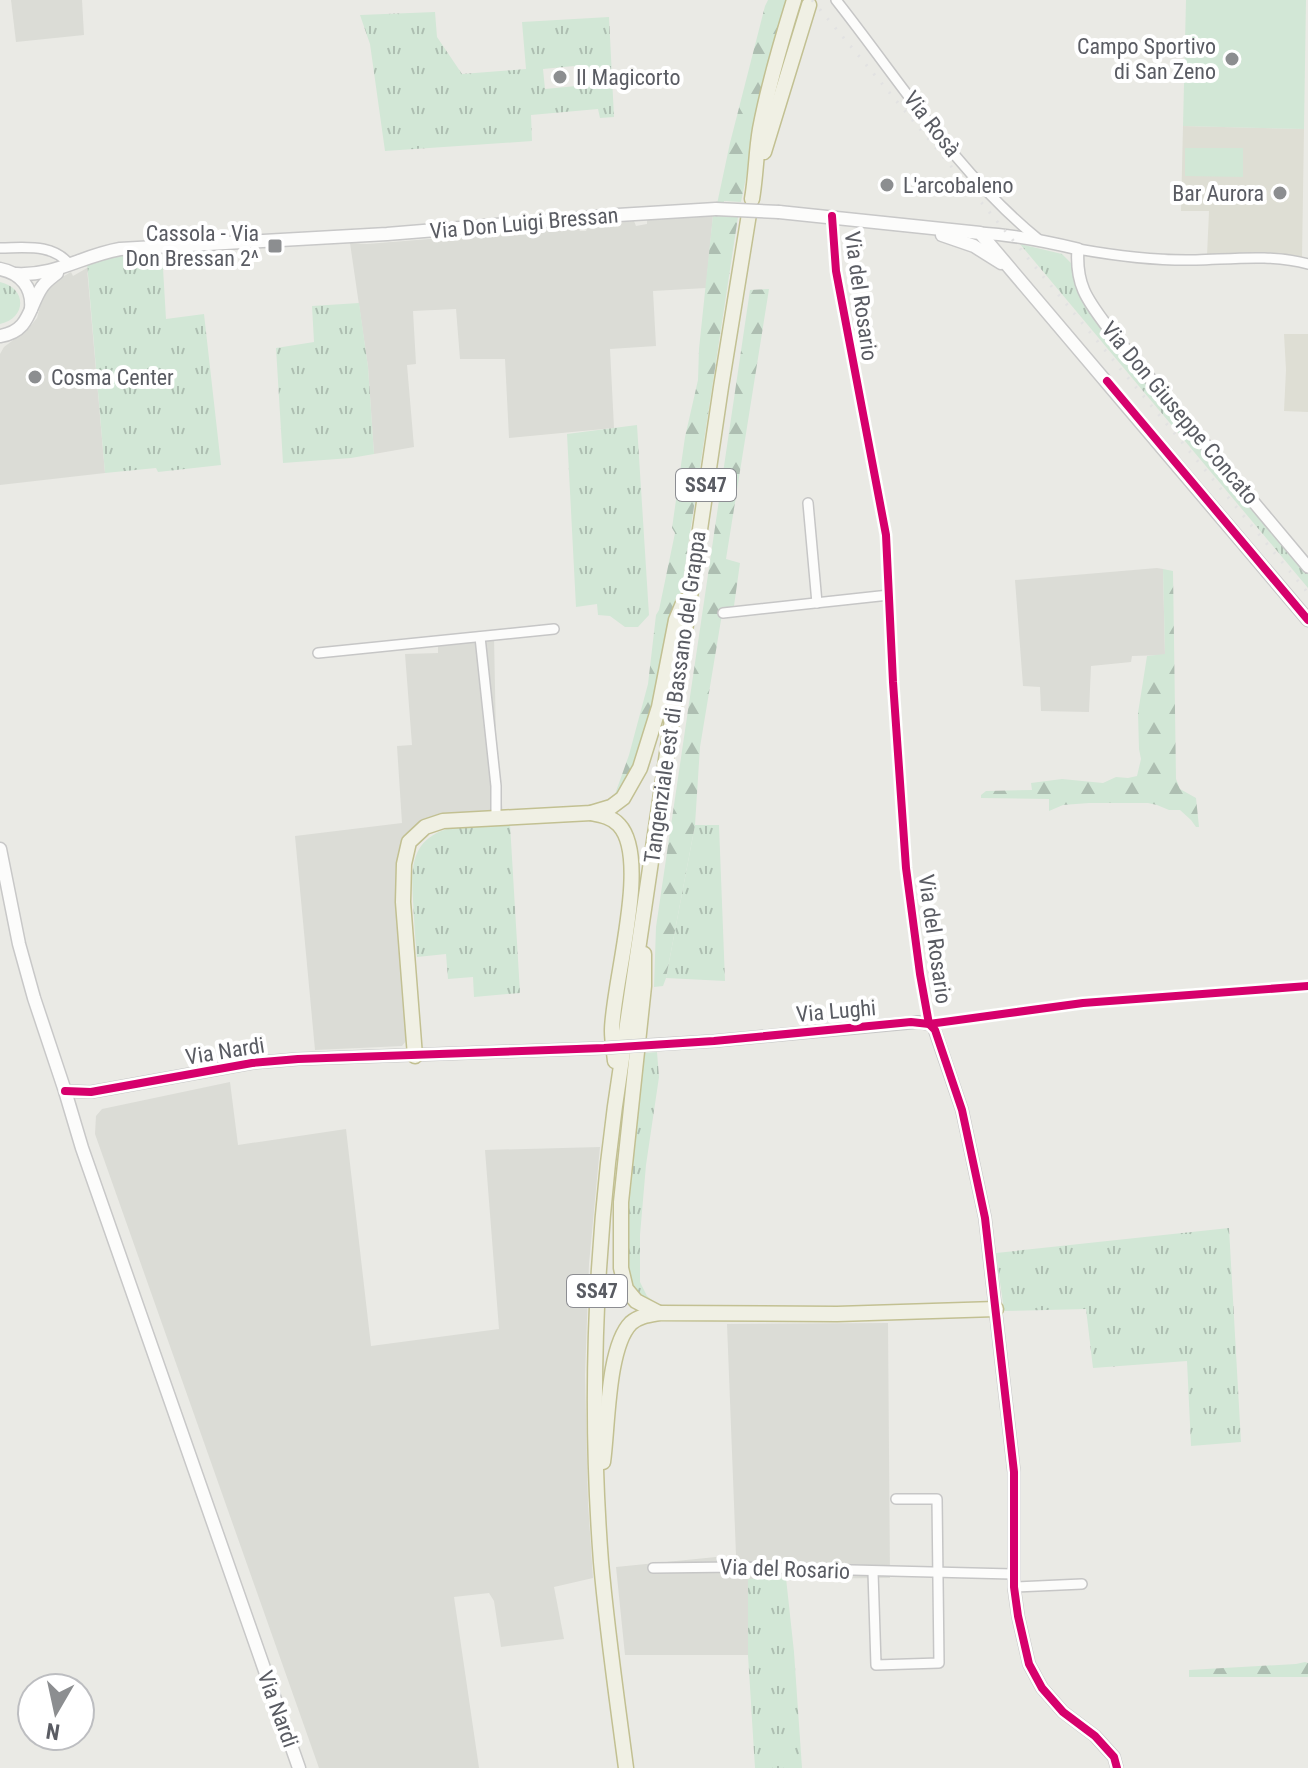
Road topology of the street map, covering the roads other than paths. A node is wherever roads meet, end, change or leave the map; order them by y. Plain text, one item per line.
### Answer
1 (794, 0) edge
2 (836, 0) edge
3 (809, 5) dead end
4 (756, 176) junction
5 (752, 199) dead end
6 (749, 214) dead end
7 (832, 216) junction
8 (904, 225) junction
9 (979, 233) junction
10 (1038, 239) junction
11 (974, 246) junction
12 (0, 248) edge
13 (1078, 249) junction
14 (1308, 264) edge
15 (70, 265) junction
16 (0, 269) edge
17 (1011, 270) junction
18 (16, 274) junction
19 (31, 311) junction
20 (2, 338) edge
21 (808, 503) dead end
22 (1308, 567) edge
23 (692, 584) junction
24 (889, 595) junction
25 (817, 603) junction
26 (723, 613) dead end
27 (1308, 620) edge
28 (554, 629) dead end
29 (480, 637) junction
30 (318, 653) dead end
31 (591, 813) junction
32 (496, 818) junction
33 (0, 849) edge
34 (643, 917) junction
35 (1308, 986) edge
36 (929, 1024) junction
37 (415, 1056) junction
38 (365, 1057) joint
39 (617, 1089) junction
40 (65, 1091) junction
41 (91, 1092) junction
42 (68, 1105) junction
43 (996, 1309) junction
44 (660, 1313) junction
45 (598, 1494) junction
46 (896, 1499) dead end
47 (653, 1568) dead end
48 (873, 1572) junction
49 (937, 1573) junction
50 (1013, 1580) junction
51 (1082, 1584) dead end
52 (299, 1768) edge
53 (626, 1768) edge
54 (1117, 1768) edge

1 - 4 highway
2 - 10 street, Via Rosà
3 - 4 highway
4 - 5 highway
6 - 23 highway, Tangenziale est di Bassano del Grappa / SS47
7 - 8 main road, Via Don Luigi Bressan
7 - 15 main road, Via Don Luigi Bressan, bridge
7 - 24 street, Via del Rosario
8 - 9 main road, Via Don Luigi Bressan
8 - 11 main road
9 - 10 street
9 - 11 main road
9 - 17 main road
10 - 13 street
11 - 17 main road
12 - 15 street
13 - 14 street
13 - 22 street, Via Don Giuseppe Concato
15 - 18 main road, Via Don Luigi Bressan
15 - 19 main road, Via Don Luigi Bressan
16 - 18 main road
17 - 27 main road
18 - 19 main road
19 - 20 main road, Via Don Luigi Bressan
21 - 25 street
23 - 31 highway
23 - 34 highway, Tangenziale est di Bassano del Grappa / SS47
24 - 25 street
24 - 36 street, Via del Rosario
25 - 26 street
28 - 29 street
29 - 30 street
29 - 32 street
31 - 32 highway
31 - 39 highway
32 - 37 highway
33 - 40 main road, Via Nardi
34 - 39 highway, Tangenziale est di Bassano del Grappa / SS47
34 - 44 highway
35 - 36 street, Via Lughi
36 - 37 street, Via Lughi, bridge
36 - 43 street, Via del Rosario
37 - 38 street, Via Lughi
38 - 41 street, Via Nardi
39 - 45 highway, Tangenziale est di Bassano del Grappa / SS47
40 - 41 street, Via Nardi
40 - 42 main road, Via Nardi
41 - 42 street, Via Nardi
42 - 52 main road, Via Nardi
43 - 44 highway
43 - 50 street, Via del Rosario
44 - 45 highway
45 - 53 highway, Tangenziale est di Bassano del Grappa / SS47
46 - 49 street
47 - 48 street, Via del Rosario
48 - 49 street, Via del Rosario
48 - 49 street
49 - 50 street, Via del Rosario
50 - 51 street
50 - 54 street, Via del Rosario

